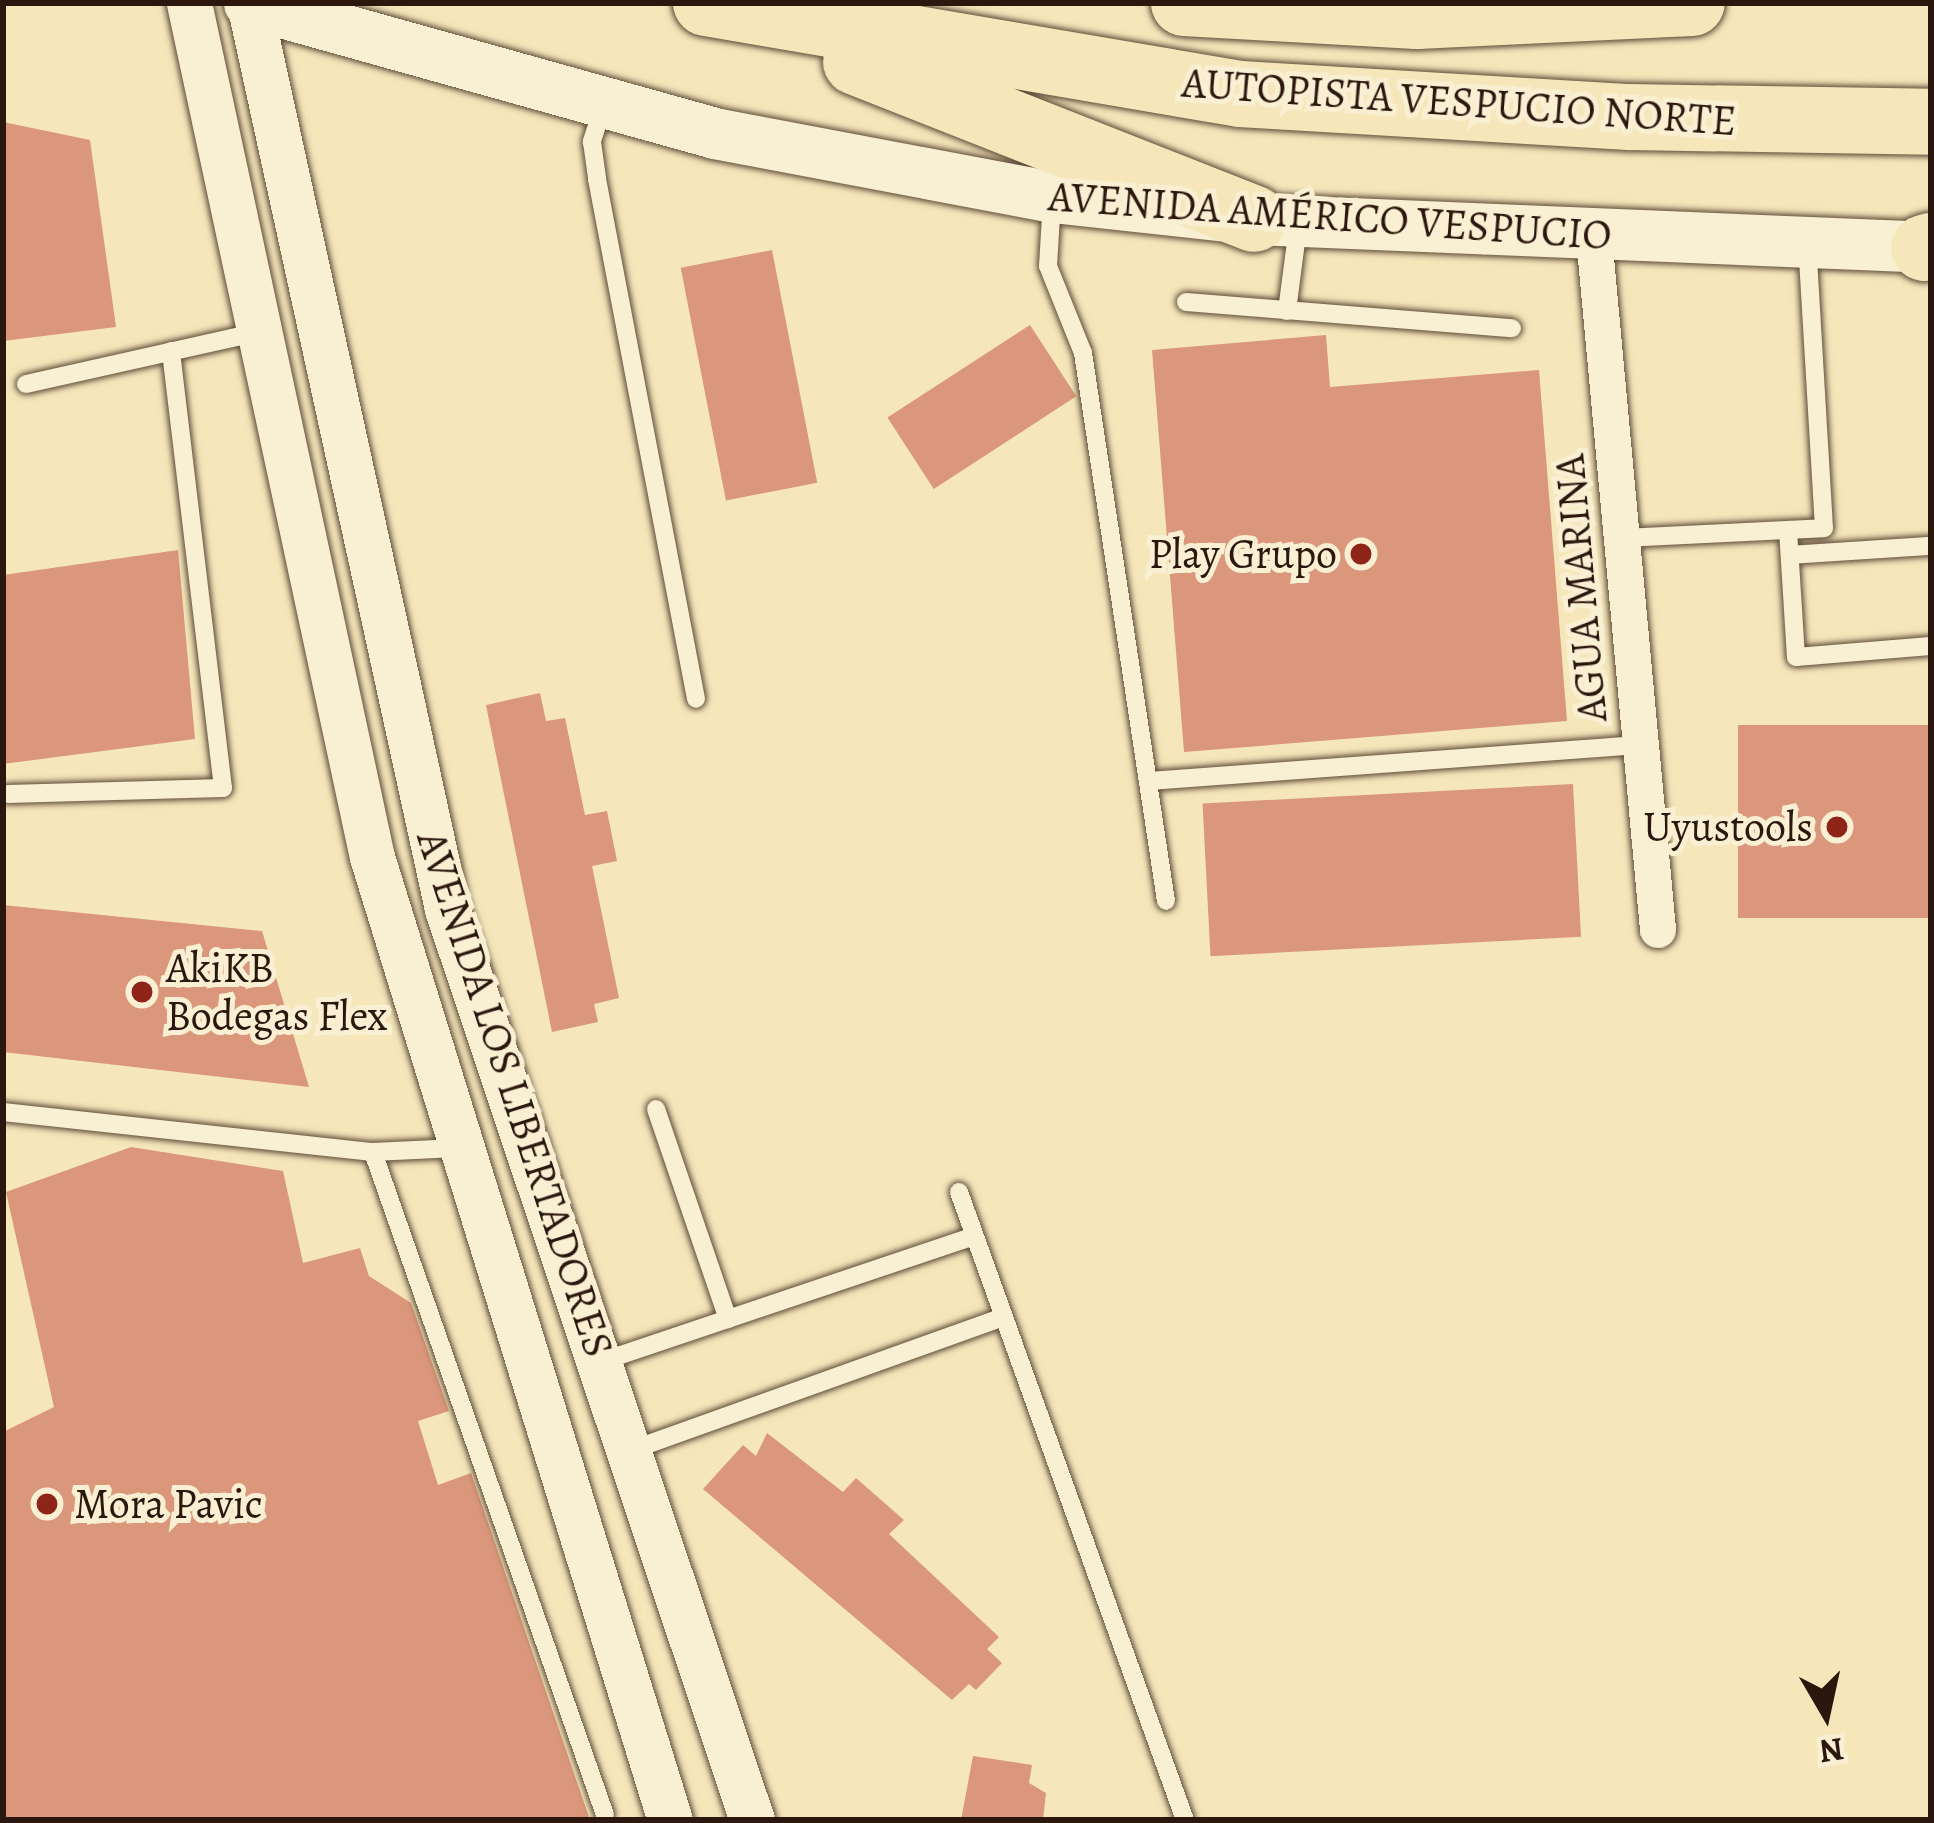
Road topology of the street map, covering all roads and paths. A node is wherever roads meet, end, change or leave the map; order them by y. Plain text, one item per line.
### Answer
1 (189, 3) edge
2 (249, 3) edge
3 (707, 3) edge
4 (1184, 3) edge
5 (1692, 3) edge
6 (604, 104) junction
7 (1931, 122) edge
8 (1052, 197) junction
9 (1276, 220) junction
10 (1594, 237) junction
11 (1807, 244) junction
12 (1929, 247) edge
13 (1186, 302) dead end
14 (1287, 311) junction
15 (1512, 328) dead end
16 (257, 332) junction
17 (171, 351) junction
18 (26, 384) dead end
19 (1788, 530) junction
20 (1622, 538) junction
21 (1931, 546) edge
22 (1790, 555) junction
23 (1931, 646) edge
24 (696, 699) dead end
25 (1640, 745) junction
26 (1148, 781) junction
27 (8, 794) dead end
28 (1166, 901) dead end
29 (1658, 930) dead end
30 (656, 1109) dead end
31 (3, 1112) edge
32 (458, 1148) junction
33 (373, 1153) junction
34 (959, 1192) dead end
35 (974, 1236) junction
36 (1004, 1317) junction
37 (728, 1319) junction
38 (600, 1362) junction
39 (629, 1451) junction
40 (605, 1815) dead end
41 (670, 1820) edge
42 (752, 1820) edge
43 (1185, 1820) edge

1 - 16 street, AVENIDA LOS LIBERTADORES
2 - 6 main road, AVENIDA AMÉRICO VESPUCIO
2 - 38 street, AVENIDA LOS LIBERTADORES
3 - 7 highway, AUTOPISTA VESPUCIO NORTE
3 - 9 highway
4 - 5 highway, AUTOPISTA VESPUCIO NORTE
6 - 8 main road, AVENIDA AMÉRICO VESPUCIO
6 - 24 lane
8 - 9 main road, AVENIDA AMÉRICO VESPUCIO
8 - 26 lane
9 - 10 main road, AVENIDA AMÉRICO VESPUCIO
9 - 14 lane
10 - 11 main road, AVENIDA AMÉRICO VESPUCIO
10 - 20 street, AGUA MARINA
11 - 12 main road, AVENIDA AMÉRICO VESPUCIO
11 - 19 lane
13 - 14 lane
14 - 15 lane
16 - 17 lane
16 - 32 street, AVENIDA LOS LIBERTADORES
17 - 18 lane
17 - 27 lane
19 - 20 lane
19 - 22 lane
20 - 25 street, AGUA MARINA
21 - 22 lane
22 - 23 lane
25 - 26 lane
25 - 29 street, AGUA MARINA
26 - 28 lane
30 - 37 lane
31 - 33 lane
32 - 33 lane
32 - 41 street, AVENIDA LOS LIBERTADORES
33 - 40 lane
34 - 35 lane
35 - 36 lane
35 - 37 lane
36 - 39 lane
36 - 43 lane
37 - 38 lane
38 - 39 street, AVENIDA LOS LIBERTADORES
39 - 42 street, AVENIDA LOS LIBERTADORES

